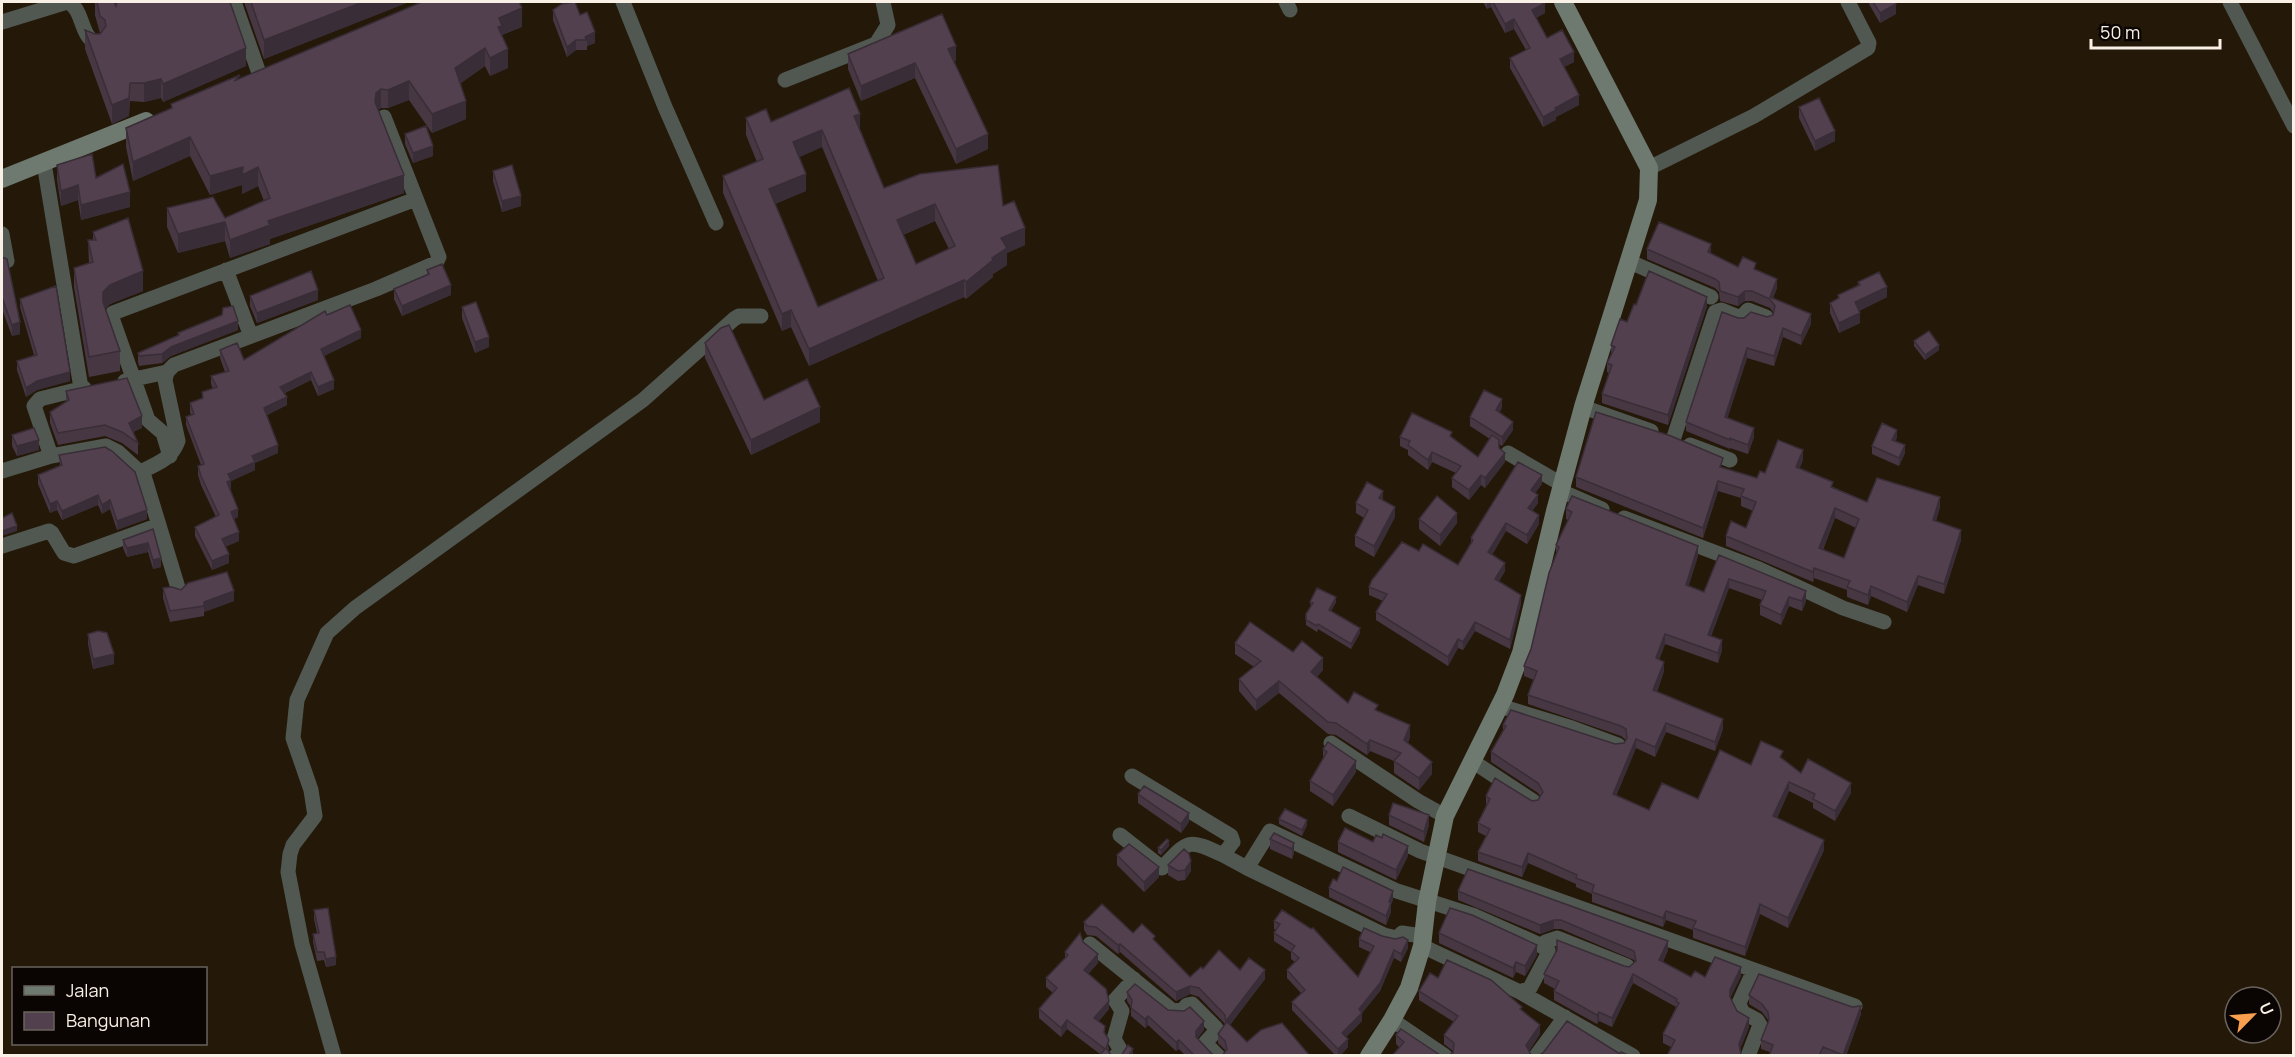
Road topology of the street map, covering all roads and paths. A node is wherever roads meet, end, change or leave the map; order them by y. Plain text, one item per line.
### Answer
1 (234, 2) edge
2 (623, 2) edge
3 (883, 2) edge
4 (1563, 2) edge
5 (1848, 2) edge
6 (2230, 2) edge
7 (31, 6) edge
8 (2, 22) edge
9 (96, 43) edge
10 (265, 70) joint
11 (786, 80) dead end
12 (238, 81) edge
13 (165, 113) edge
14 (384, 117) edge
15 (2294, 126) edge
16 (44, 163) junction
17 (1649, 168) junction
18 (2, 179) edge
19 (416, 199) junction
20 (716, 223) dead end
21 (2, 234) edge
22 (7, 261) edge
23 (1630, 262) junction
24 (226, 270) junction
25 (1711, 297) dead end
26 (761, 316) dead end
27 (1766, 317) edge
28 (251, 336) junction
29 (167, 372) junction
30 (134, 379) junction
31 (81, 388) junction
32 (1583, 407) junction
33 (1674, 437) junction
34 (1508, 453) dead end
35 (51, 456) junction
36 (170, 456) junction
37 (1730, 459) dead end
38 (2, 471) edge
39 (140, 472) junction
40 (1556, 483) junction
41 (159, 525) junction
42 (2, 546) edge
43 (179, 591) edge
44 (1884, 622) dead end
45 (1500, 706) junction
46 (1331, 743) edge
47 (1618, 745) edge
48 (1472, 761) junction
49 (1132, 776) dead end
50 (1533, 801) edge
51 (1442, 814) junction
52 (1349, 816) dead end
53 (1120, 835) dead end
54 (1429, 854) junction
55 (1223, 855) junction
56 (1247, 868) junction
57 (1421, 900) junction
58 (1415, 938) junction
59 (1090, 944) edge
60 (1543, 947) junction
61 (1627, 966) edge
62 (1754, 970) junction
63 (1134, 979) junction
64 (1520, 992) junction
65 (1854, 1006) edge
66 (1566, 1017) junction
67 (1392, 1020) junction
68 (334, 1056) edge
69 (1116, 1056) edge
70 (1218, 1056) edge
71 (1369, 1056) edge
72 (1445, 1056) edge
73 (1536, 1056) edge
74 (1633, 1056) edge
75 (1748, 1056) edge

1 - 10 street
2 - 20 street
3 - 11 street
4 - 17 street
5 - 17 street
6 - 15 street
7 - 8 street
7 - 9 street
10 - 12 street
13 - 16 street
14 - 19 street
16 - 18 street
16 - 31 street
17 - 23 street
19 - 24 street
19 - 28 street
21 - 22 street
23 - 25 street
23 - 32 street
24 - 28 street
24 - 30 street
26 - 68 street
27 - 33 street
28 - 29 street
29 - 30 street
29 - 36 street
30 - 31 street
30 - 36 street
31 - 35 street
32 - 33 street
32 - 40 street
33 - 37 street
34 - 40 street
35 - 38 street
35 - 39 street
36 - 39 street
39 - 41 street
40 - 44 street
40 - 45 street
41 - 42 street
41 - 43 street
45 - 47 street
45 - 48 street
46 - 51 street
48 - 50 street
48 - 51 street
49 - 55 street
51 - 54 street
52 - 54 street
53 - 55 street
54 - 57 street
54 - 62 street
55 - 56 street
56 - 57 street
56 - 58 street
57 - 58 street
57 - 60 street
58 - 64 street
58 - 67 street
59 - 63 street
60 - 61 street
60 - 64 street
62 - 65 street
62 - 75 street
63 - 69 street
63 - 70 street
64 - 66 street
66 - 73 street
66 - 74 street
67 - 71 street
67 - 72 street

